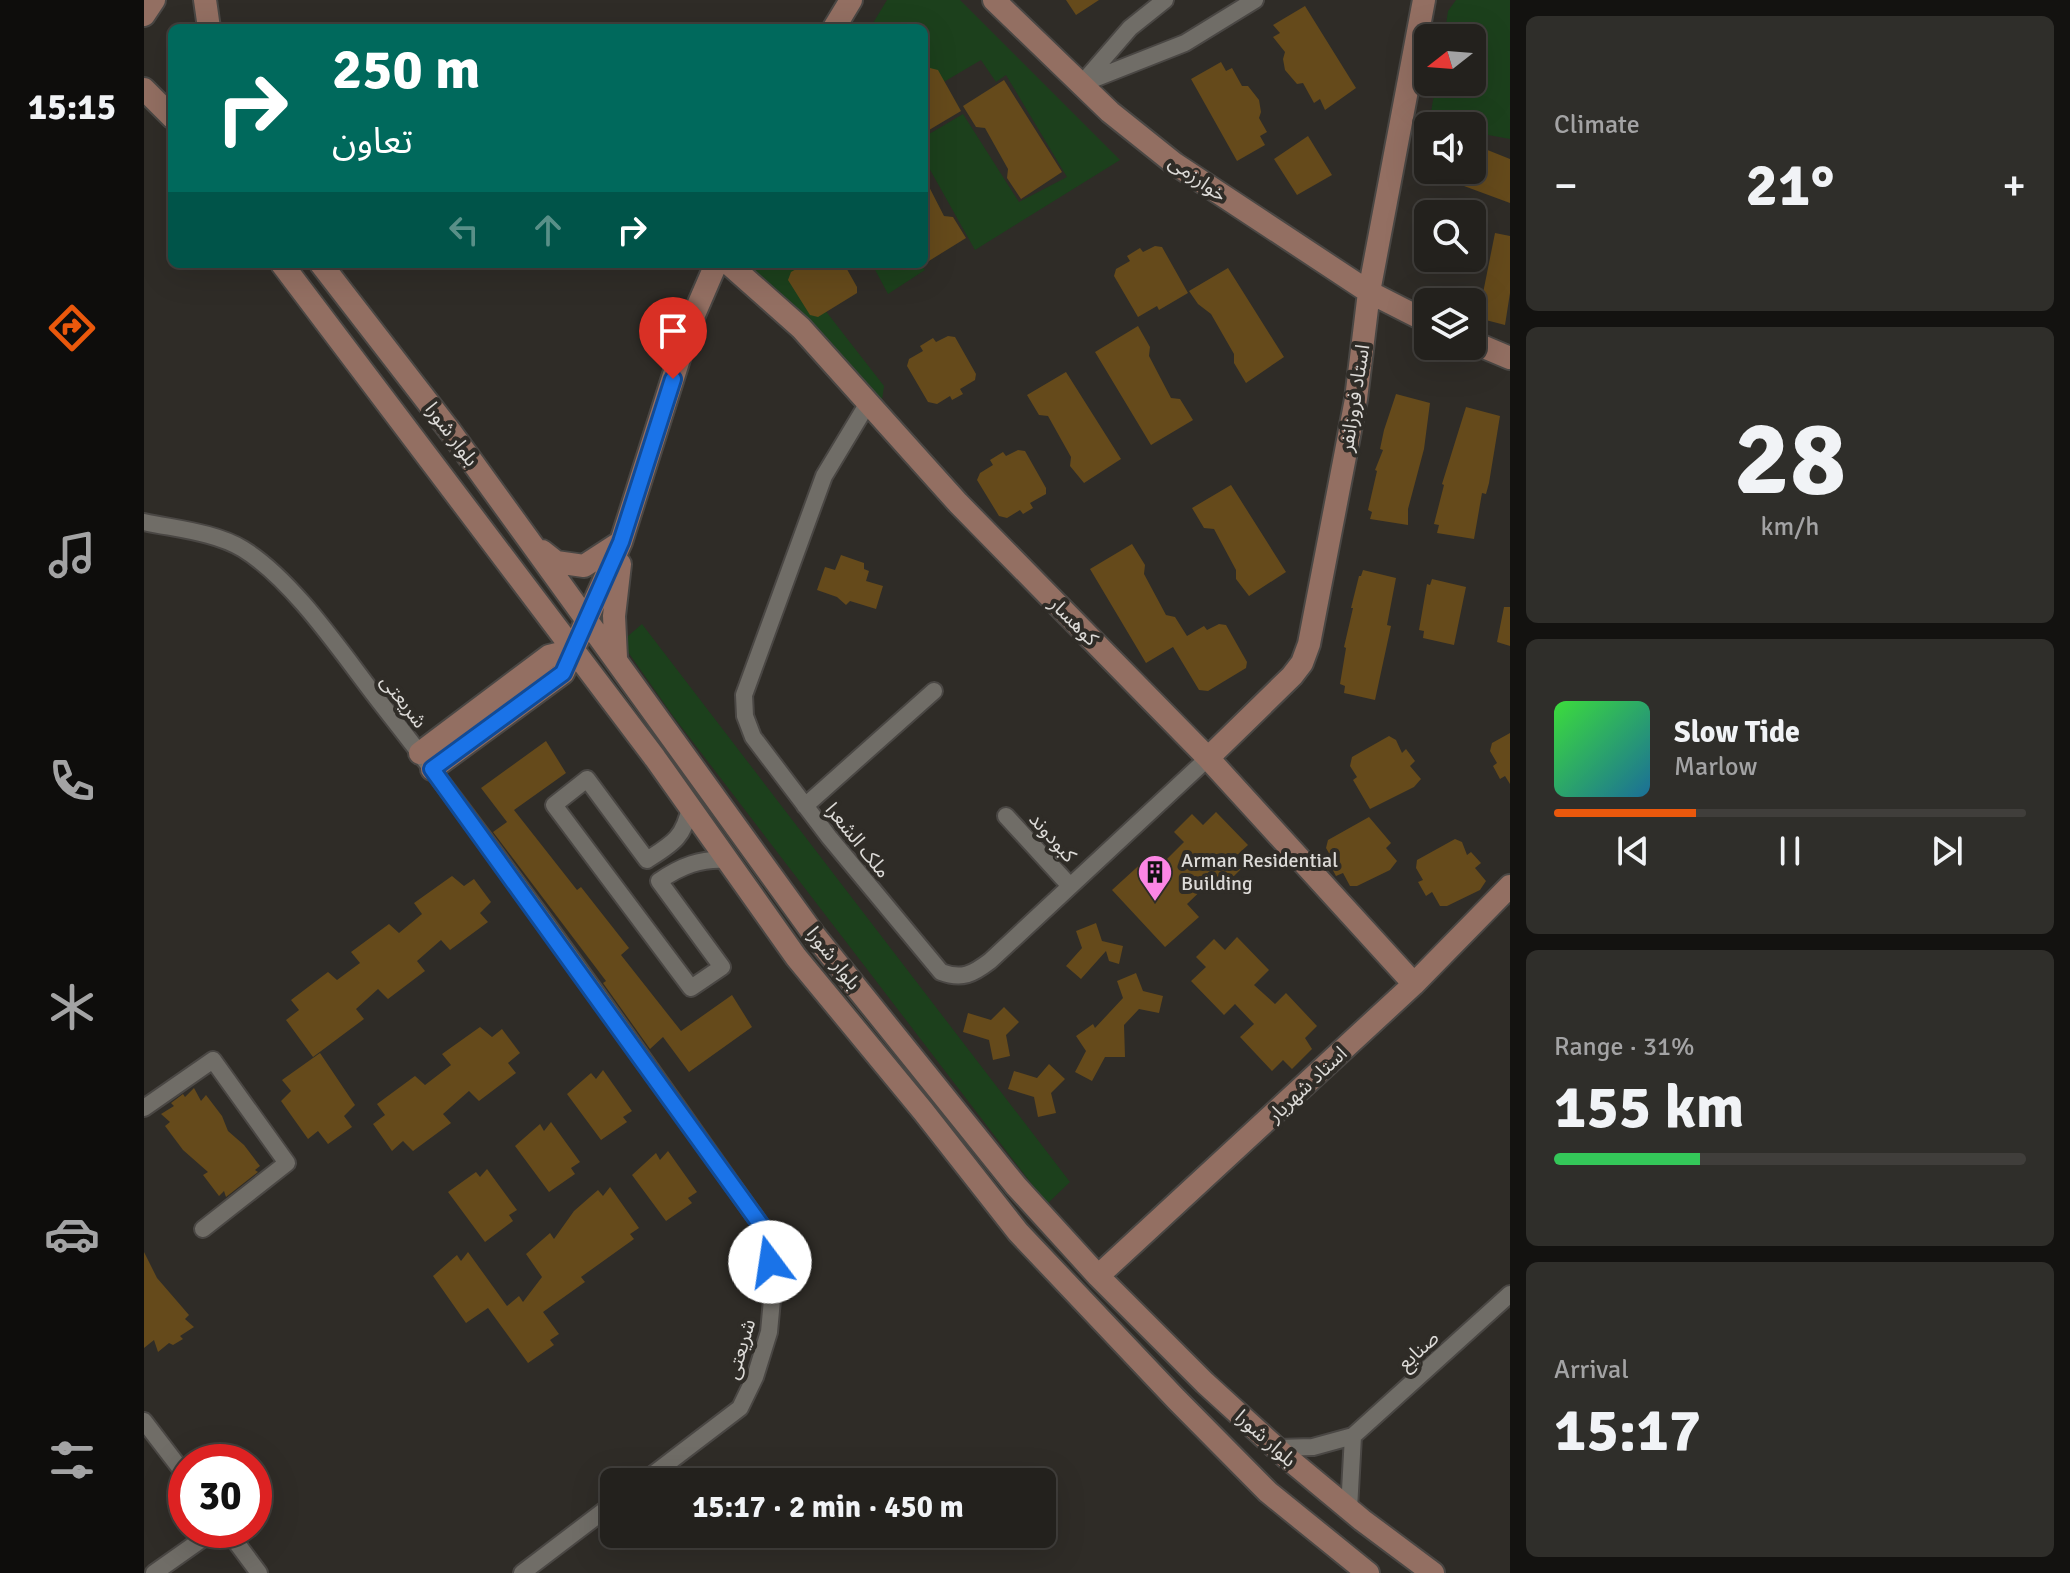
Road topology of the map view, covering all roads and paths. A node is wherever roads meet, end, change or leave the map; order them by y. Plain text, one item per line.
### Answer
1 (154, 0) edge
2 (205, 0) edge
3 (851, 0) edge
4 (994, 0) edge
5 (1165, 0) edge
6 (1255, 0) edge
7 (1424, 0) edge
8 (144, 15) edge
9 (208, 24) edge
10 (836, 24) edge
11 (1081, 84) junction
12 (144, 89) edge
13 (168, 113) edge
14 (285, 268) edge
15 (324, 268) edge
16 (714, 268) edge
17 (734, 268) edge
18 (1369, 292) junction
19 (1414, 315) edge
20 (1486, 348) edge
21 (1510, 358) edge
22 (868, 403) junction
23 (144, 522) edge
24 (530, 541) junction
25 (621, 542) junction
26 (587, 621) junction
27 (573, 650) junction
28 (616, 658) junction
29 (934, 691) dead end
30 (1208, 758) junction
31 (426, 761) junction
32 (805, 806) junction
33 (690, 807) junction
34 (1006, 816) dead end
35 (647, 860) junction
36 (727, 860) junction
37 (659, 881) junction
38 (1070, 886) junction
39 (1510, 886) edge
40 (1414, 984) junction
41 (144, 1108) edge
42 (203, 1229) dead end
43 (1098, 1276) junction
44 (1510, 1294) edge
45 (144, 1421) edge
46 (1353, 1436) junction
47 (1277, 1448) junction
48 (168, 1452) edge
49 (661, 1468) edge
50 (1349, 1509) junction
51 (600, 1514) edge
52 (189, 1548) edge
53 (240, 1548) edge
54 (154, 1573) edge
55 (259, 1573) edge
56 (522, 1573) edge
57 (1368, 1573) edge
58 (1433, 1573) edge

1 - 8 main road
2 - 9 main road
3 - 10 main road
4 - 11 main road, خوارزمی
5 - 11 street
6 - 11 street
7 - 18 main road, استاد فروزانفر
11 - 18 main road, خوارزمی
12 - 13 main road
14 - 27 main road, بلوار شورا
15 - 24 main road, بلوار شورا
16 - 25 main road
17 - 22 main road, کوهسار
18 - 19 main road, خوارزمی
18 - 30 main road, استاد فروزانفر
20 - 21 main road
22 - 30 main road, کوهسار
22 - 32 street, ملک الشعرا
23 - 31 street, شریعتی
24 - 25 main road
24 - 26 main road, بلوار شورا
25 - 26 main road
25 - 28 main road
26 - 27 main road
26 - 28 main road, بلوار شورا
27 - 31 main road
27 - 33 main road, بلوار شورا
28 - 43 main road, بلوار شورا
29 - 32 street
30 - 38 street, ملک الشعرا
30 - 40 main road, کوهسار
31 - 49 street, شریعتی
32 - 38 street, ملک الشعرا
33 - 35 street
33 - 36 main road, بلوار شورا
34 - 38 street, کبودوند
35 - 37 street
35 - 37 street
36 - 37 street
36 - 57 main road, بلوار شورا
39 - 40 main road, استاد شهریار
40 - 43 main road, استاد شهریار
41 - 42 street
43 - 47 main road, بلوار شورا
44 - 46 street, صنایع
45 - 48 street
46 - 47 street
46 - 50 street
47 - 50 main road, بلوار شورا
50 - 58 main road, بلوار شورا
51 - 56 street
52 - 54 street
53 - 55 street

